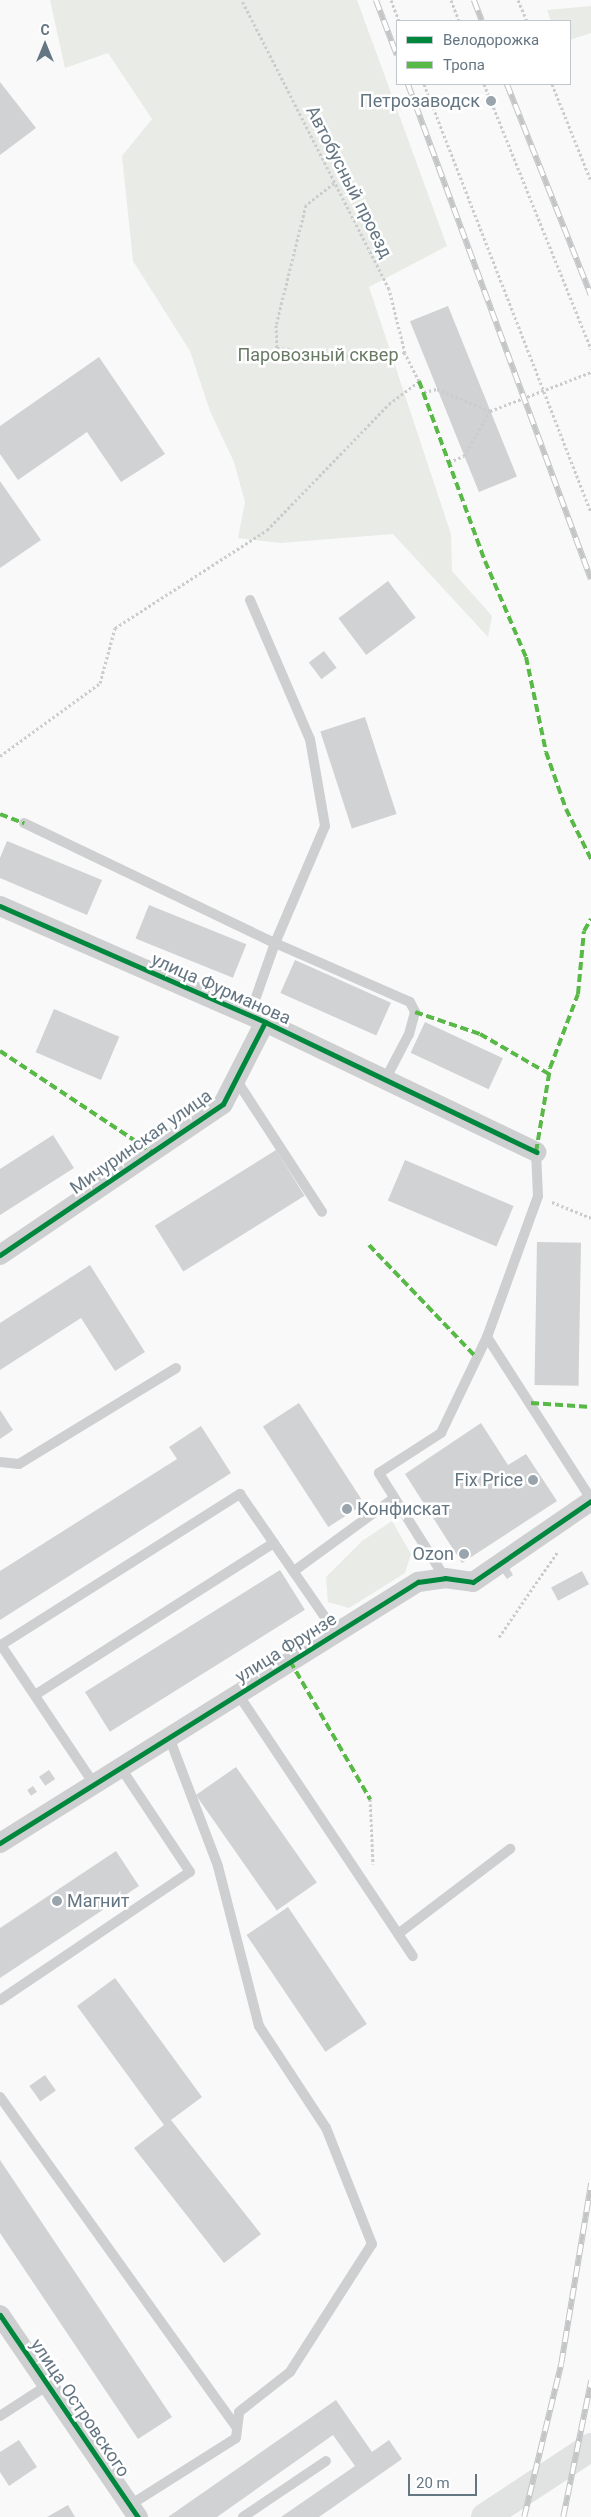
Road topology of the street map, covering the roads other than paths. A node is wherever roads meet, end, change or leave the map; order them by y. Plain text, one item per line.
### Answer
1 (250, 600) dead end
2 (24, 823) dead end
3 (0, 906) edge
4 (275, 943) junction
5 (257, 1020) junction
6 (385, 1080) junction
7 (237, 1081) junction
8 (536, 1152) joint
9 (322, 1212) dead end
10 (0, 1255) edge
11 (487, 1337) junction
12 (176, 1368) dead end
13 (0, 1462) edge
14 (394, 1498) junction
15 (591, 1500) edge
16 (274, 1543) junction
17 (294, 1571) junction
18 (445, 1578) junction
19 (336, 1633) junction
20 (238, 1694) junction
21 (35, 1695) junction
22 (169, 1737) junction
23 (121, 1768) junction
24 (94, 1784) junction
25 (0, 1843) edge
26 (510, 1849) dead end
27 (398, 1934) junction
28 (412, 1956) dead end
29 (0, 2000) edge
30 (0, 2097) edge
31 (0, 2315) edge
32 (48, 2385) junction
33 (0, 2416) edge
34 (237, 2428) junction
35 (591, 2447) edge
36 (326, 2461) dead end
37 (134, 2511) edge
38 (243, 2517) edge
39 (486, 2517) edge

1 - 4 lane
2 - 4 lane
3 - 5 street, улица Фурманова
4 - 5 lane
4 - 6 lane
5 - 6 street, улица Фурманова
5 - 7 street, Мичуринская улица
6 - 8 street, улица Фурманова
7 - 9 lane
7 - 10 street, Мичуринская улица
8 - 11 lane
11 - 14 lane
11 - 15 lane
12 - 13 lane
14 - 17 lane
14 - 18 lane
15 - 18 street, улица Фрунзе
16 - 17 lane
16 - 21 lane
16 - 21 lane
17 - 19 lane
18 - 19 street, улица Фрунзе
19 - 20 street, улица Фрунзе
20 - 22 street, улица Фрунзе
20 - 27 lane
21 - 24 lane
22 - 23 street, улица Фрунзе
22 - 34 lane
23 - 24 street, улица Фрунзе
23 - 29 lane
24 - 25 street, улица Фрунзе
26 - 27 lane
27 - 28 lane
30 - 34 lane
31 - 32 street, улица Островского
32 - 33 lane
32 - 37 street, улица Островского
34 - 37 lane
35 - 39 main road
36 - 38 lane

